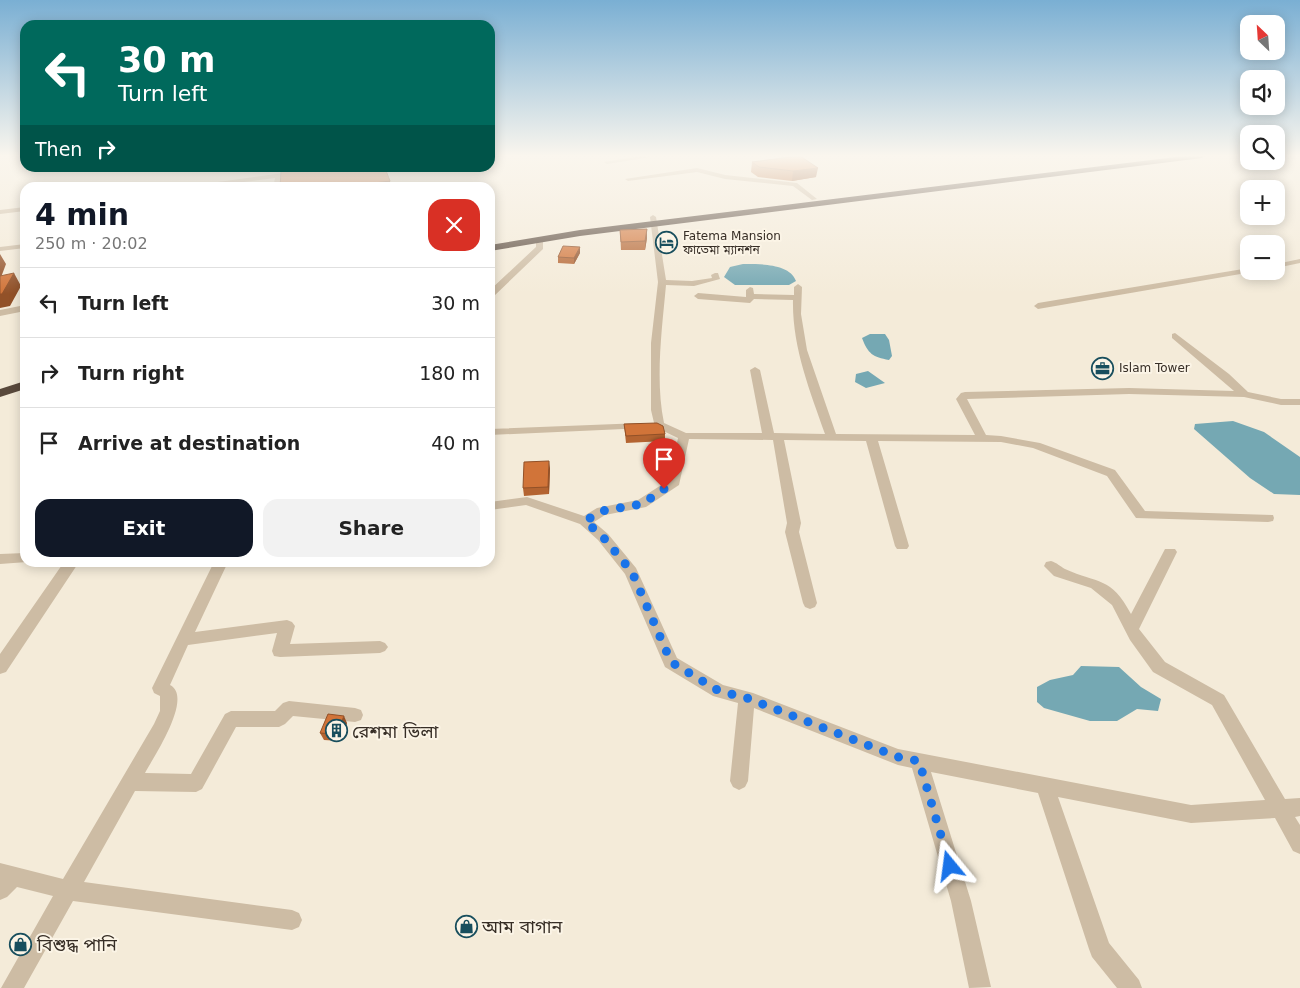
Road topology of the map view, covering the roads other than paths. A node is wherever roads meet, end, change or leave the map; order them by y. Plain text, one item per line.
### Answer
1 (790, 202) edge
2 (807, 202) edge
3 (20, 209) edge
4 (0, 212) edge
5 (654, 220) junction
6 (539, 240) junction
7 (495, 241) edge
8 (20, 247) edge
9 (495, 247) edge
10 (0, 249) edge
11 (1300, 262) edge
12 (1285, 264) edge
13 (1240, 272) edge
14 (715, 275) dead end
15 (662, 282) junction
16 (798, 287) dead end
17 (495, 290) edge
18 (750, 295) junction
19 (698, 296) dead end
20 (797, 298) junction
21 (1038, 306) dead end
22 (20, 309) edge
23 (748, 311) dead end
24 (0, 313) edge
25 (1175, 336) dead end
26 (755, 370) dead end
27 (20, 379) edge
28 (0, 385) edge
29 (20, 386) edge
30 (0, 393) edge
31 (1244, 394) junction
32 (1300, 402) edge
33 (659, 425) junction
34 (495, 432) edge
35 (684, 436) junction
36 (774, 438) junction
37 (832, 438) junction
38 (871, 438) junction
39 (983, 440) junction
40 (495, 505) edge
41 (1268, 518) dead end
42 (585, 521) junction
43 (902, 546) dead end
44 (1170, 552) dead end
45 (20, 558) edge
46 (0, 559) edge
47 (1051, 566) dead end
48 (69, 567) edge
49 (219, 567) edge
50 (810, 603) dead end
51 (1131, 629) junction
52 (183, 640) junction
53 (380, 647) dead end
54 (0, 667) edge
55 (747, 698) junction
56 (355, 715) dead end
57 (919, 761) junction
58 (739, 781) dead end
59 (130, 782) junction
60 (1045, 785) junction
61 (1300, 807) edge
62 (1280, 808) junction
63 (1300, 844) edge
64 (5, 880) edge
65 (68, 890) junction
66 (292, 920) dead end
67 (980, 987) edge
68 (12, 988) edge
69 (1131, 988) edge

1 - 5 highway
2 - 5 highway
3 - 4 street
5 - 6 highway
5 - 7 highway
5 - 15 street
6 - 9 highway
6 - 17 street
8 - 10 street
11 - 12 street
13 - 21 street
14 - 15 street
15 - 33 street
16 - 20 street
18 - 19 street
18 - 20 street
18 - 23 street
20 - 37 street
22 - 24 street
25 - 31 street
26 - 36 street
27 - 28 highway
29 - 30 highway
31 - 32 street
31 - 39 street
33 - 34 street
33 - 35 street
35 - 36 street
35 - 42 street
36 - 37 street
36 - 50 street
37 - 38 street
38 - 39 street
38 - 43 street
39 - 41 street
40 - 42 street
42 - 55 street
44 - 51 street
45 - 46 street
47 - 51 street
48 - 54 street
49 - 52 street
51 - 62 street
52 - 53 street
52 - 59 street
55 - 57 street
55 - 58 street
56 - 59 street
57 - 60 street
57 - 67 street
59 - 65 street
60 - 62 street
60 - 69 street
61 - 62 street
62 - 63 street
64 - 65 street
65 - 66 street
65 - 68 street

